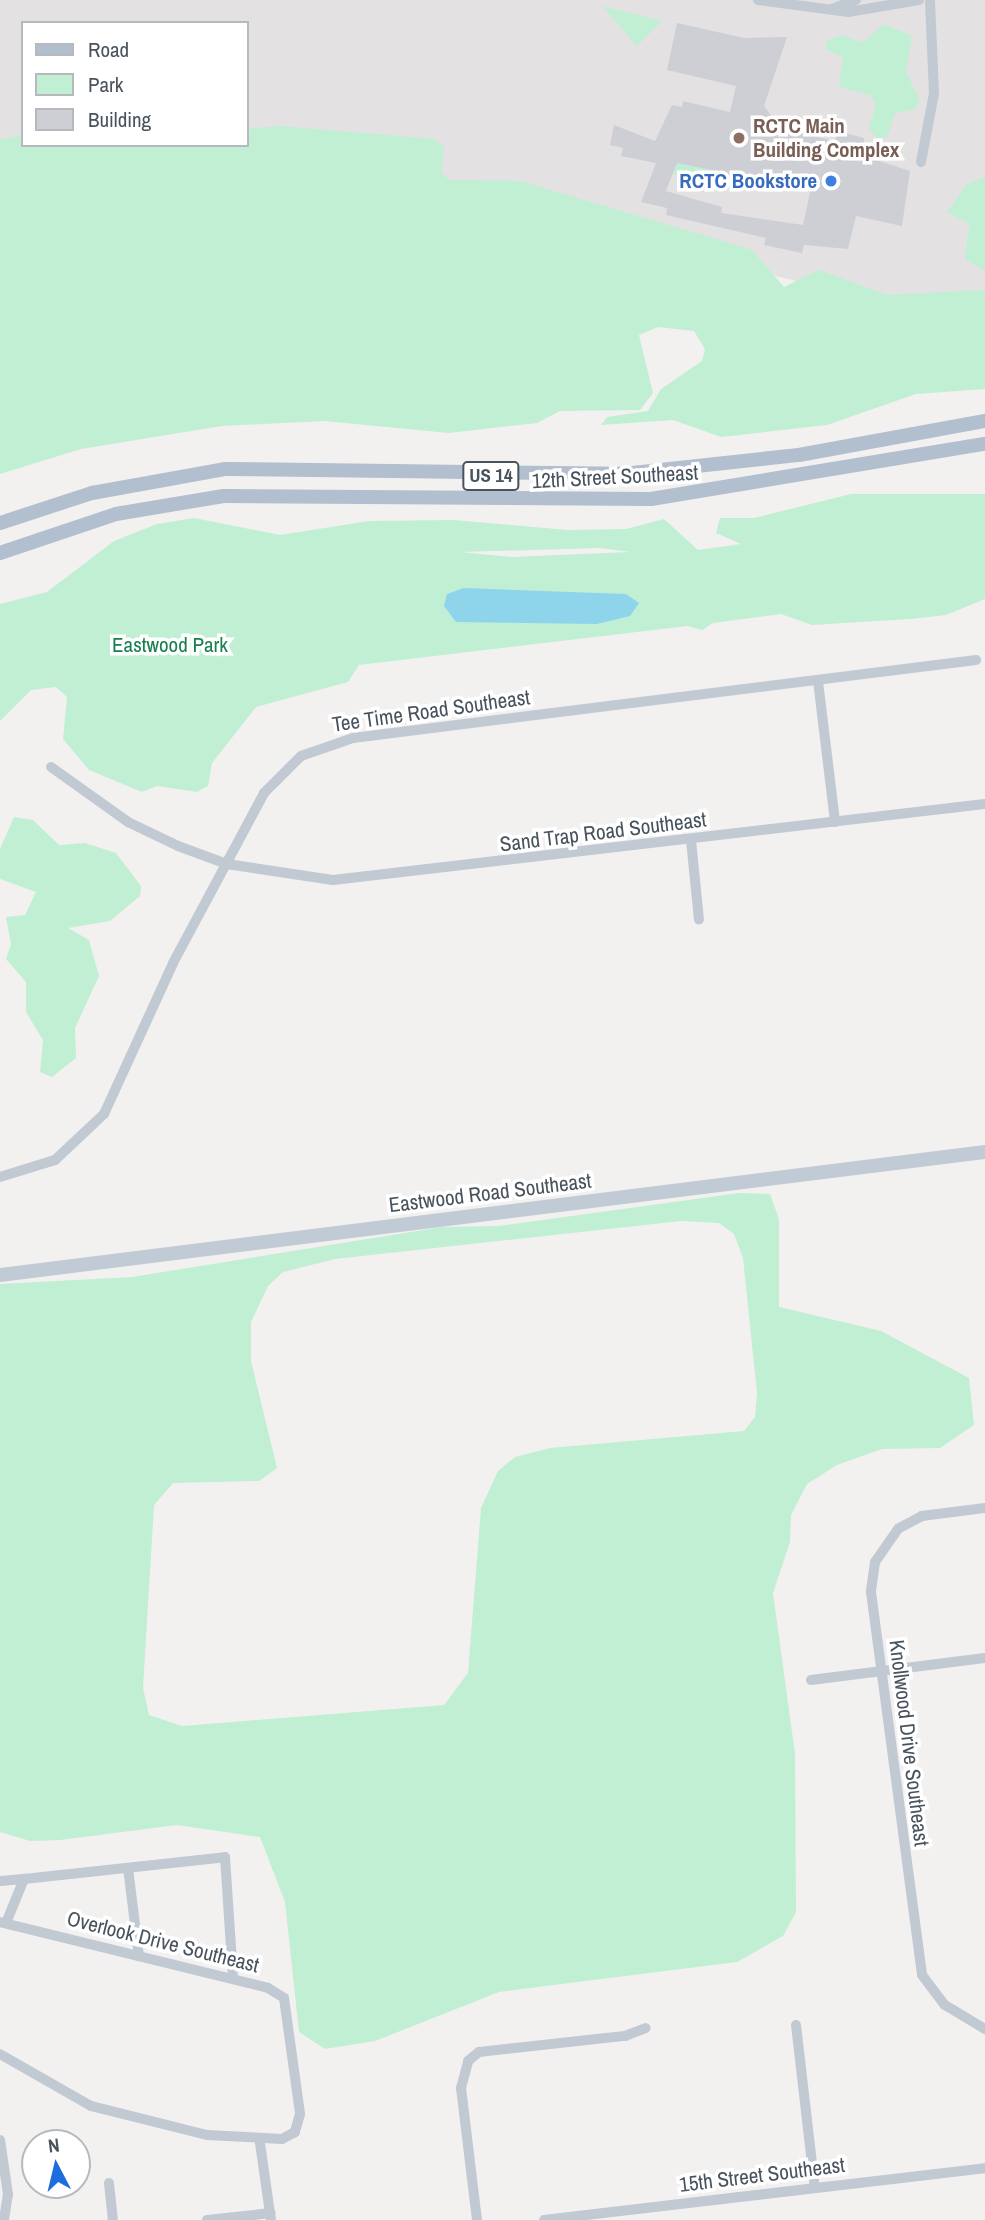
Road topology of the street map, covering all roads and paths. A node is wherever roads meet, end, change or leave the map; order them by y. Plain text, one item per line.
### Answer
1 (758, 0) edge
2 (856, 0) edge
3 (919, 0) edge
4 (930, 0) edge
5 (829, 10) junction
6 (921, 162) dead end
7 (985, 421) edge
8 (985, 444) edge
9 (0, 523) edge
10 (0, 553) edge
11 (976, 660) dead end
12 (818, 681) junction
13 (51, 767) dead end
14 (985, 804) edge
15 (835, 822) junction
16 (691, 840) junction
17 (227, 863) junction
18 (699, 920) dead end
19 (985, 1152) edge
20 (0, 1177) edge
21 (0, 1275) edge
22 (985, 1507) edge
23 (985, 1658) edge
24 (880, 1672) junction
25 (811, 1680) dead end
26 (128, 1868) junction
27 (24, 1879) junction
28 (0, 1881) edge
29 (3, 1923) edge
30 (139, 1956) junction
31 (233, 1979) junction
32 (796, 2025) dead end
33 (646, 2028) dead end
34 (985, 2029) edge
35 (0, 2054) edge
36 (0, 2140) edge
37 (260, 2143) junction
38 (985, 2168) edge
39 (108, 2183) dead end
40 (816, 2188) junction
41 (271, 2217) edge
42 (4, 2220) edge
43 (113, 2220) edge
44 (207, 2220) edge
45 (477, 2220) edge
46 (544, 2220) edge

1 - 5 street
2 - 5 street
3 - 5 street
4 - 6 street
7 - 9 main road, 12th Street Southeast / US 14
8 - 10 main road, 12th Street Southeast / US 14
11 - 12 street, Tee Time Road Southeast
12 - 15 street
12 - 17 street, Tee Time Road Southeast
13 - 17 street, Sand Trap Road Southeast
14 - 15 street, Sand Trap Road Southeast
15 - 16 street, Sand Trap Road Southeast
16 - 17 street, Sand Trap Road Southeast
16 - 18 street
17 - 20 street, Tee Time Road Southeast
19 - 21 street, Eastwood Road Southeast
22 - 24 street, Knollwood Drive Southeast
23 - 24 street
24 - 25 street
24 - 34 street, Knollwood Drive Southeast
26 - 27 street
26 - 30 street
26 - 31 street
27 - 28 street
27 - 29 street
29 - 30 street, Overlook Drive Southeast
30 - 31 street, Overlook Drive Southeast
31 - 37 street, Overlook Drive Southeast
32 - 40 street
33 - 45 street
35 - 37 street, Overlook Drive Southeast
36 - 42 street
37 - 41 street
38 - 40 street, 15th Street Southeast
39 - 43 street
40 - 46 street, 15th Street Southeast
41 - 44 street

